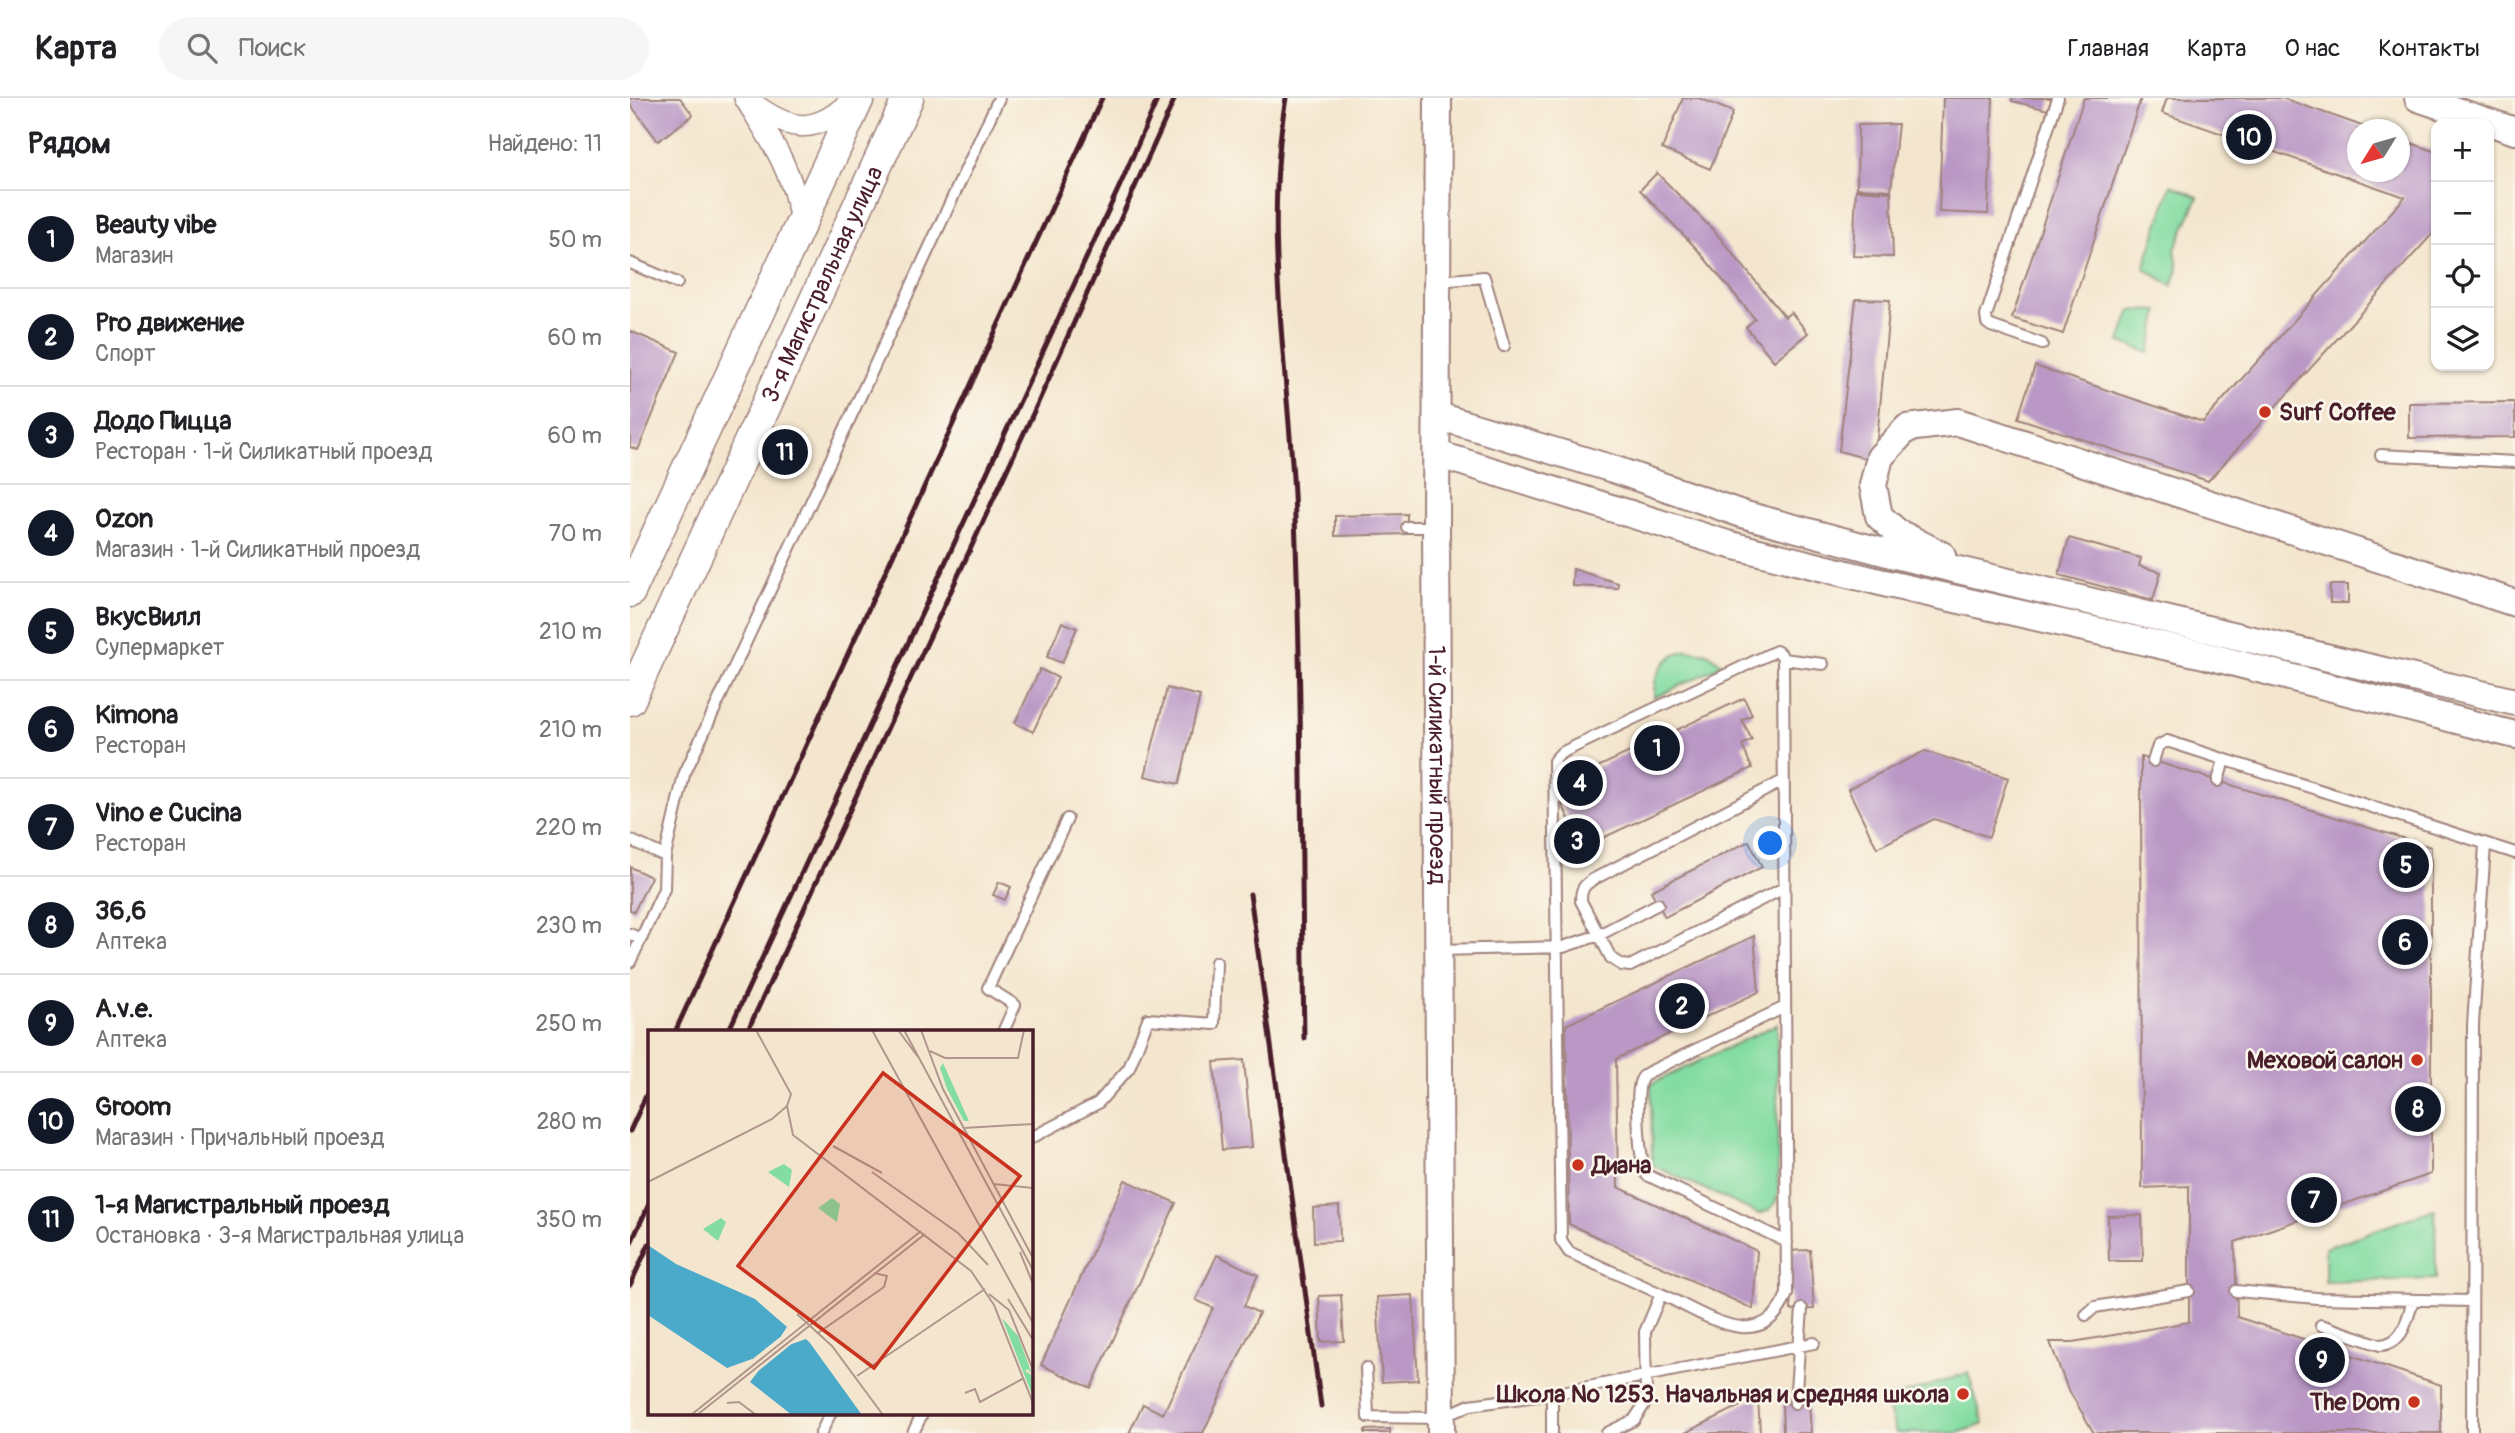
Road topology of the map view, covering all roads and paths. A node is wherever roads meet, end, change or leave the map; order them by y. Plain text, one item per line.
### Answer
1 (853, 98) edge
2 (859, 98) edge
3 (908, 98) edge
4 (999, 98) edge
5 (1438, 98) edge
6 (2058, 98) edge
7 (2431, 100) edge
8 (2515, 131) edge
9 (801, 224) junction
10 (630, 263) edge
11 (1439, 281) junction
12 (677, 283) dead end
13 (2042, 344) dead end
14 (1504, 346) dead end
15 (1438, 416) junction
16 (1437, 454) junction
17 (2381, 455) dead end
18 (2515, 462) edge
19 (1407, 527) dead end
20 (1436, 527) junction
21 (2005, 580) junction
22 (630, 592) edge
23 (2515, 603) edge
24 (1783, 659) junction
25 (1823, 664) dead end
26 (630, 700) edge
27 (2515, 702) edge
28 (2515, 735) edge
29 (2224, 760) junction
30 (2153, 761) dead end
31 (1783, 781) junction
32 (2218, 781) dead end
33 (1068, 819) dead end
34 (630, 840) edge
35 (2485, 845) junction
36 (2515, 853) edge
37 (665, 856) junction
38 (1784, 888) junction
39 (1658, 904) dead end
40 (1599, 935) junction
41 (635, 936) edge
42 (1558, 947) junction
43 (1438, 950) junction
44 (630, 962) edge
45 (1216, 962) dead end
46 (1785, 1007) junction
47 (1004, 1030) edge
48 (1032, 1137) edge
49 (1787, 1242) junction
50 (2189, 1291) dead end
51 (2236, 1291) dead end
52 (1661, 1294) junction
53 (2413, 1300) junction
54 (2472, 1301) junction
55 (1802, 1309) dead end
56 (2086, 1315) dead end
57 (2321, 1325) dead end
58 (1814, 1343) dead end
59 (1799, 1346) junction
60 (1366, 1368) dead end
61 (1646, 1376) junction
62 (1552, 1394) junction
63 (1795, 1403) dead end
64 (829, 1416) edge
65 (921, 1416) edge
66 (1441, 1426) edge
67 (821, 1433) edge
68 (913, 1433) edge
69 (1552, 1433) edge
70 (1607, 1433) edge
71 (2472, 1433) edge

1 - 9 street
2 - 9 main road, 3-я Магистральная улица
3 - 26 main road, 3-я Магистральная улица
4 - 37 lane
5 - 11 street, 1-й Силикатный проезд
6 - 13 lane
7 - 8 street
9 - 22 main road, 3-я Магистральная улица
10 - 12 lane
11 - 14 lane
11 - 15 street, 1-й Силикатный проезд
15 - 16 street, 1-й Силикатный проезд
15 - 21 street
16 - 20 street, 1-й Силикатный проезд
16 - 28 street
17 - 18 lane
19 - 20 lane
20 - 43 street, 1-й Силикатный проезд
21 - 23 street
21 - 27 street
24 - 25 lane
24 - 31 lane
24 - 42 lane
29 - 30 lane
29 - 32 lane
29 - 35 lane
31 - 38 lane
31 - 40 lane
33 - 47 lane
34 - 37 lane
35 - 36 lane
35 - 54 lane
37 - 41 lane
38 - 40 lane
38 - 46 lane
39 - 40 lane
40 - 42 lane
41 - 44 lane
42 - 43 lane
42 - 52 lane
43 - 66 street, 1-й Силикатный проезд
45 - 48 lane
46 - 49 lane
46 - 49 lane
49 - 52 lane
50 - 56 lane
51 - 53 lane
52 - 61 lane
53 - 54 lane
53 - 57 lane
54 - 71 lane
55 - 59 lane
58 - 59 lane
59 - 61 lane
59 - 63 lane
60 - 66 lane
61 - 62 lane
61 - 70 lane
62 - 66 lane
62 - 69 lane
64 - 67 lane
65 - 68 lane

